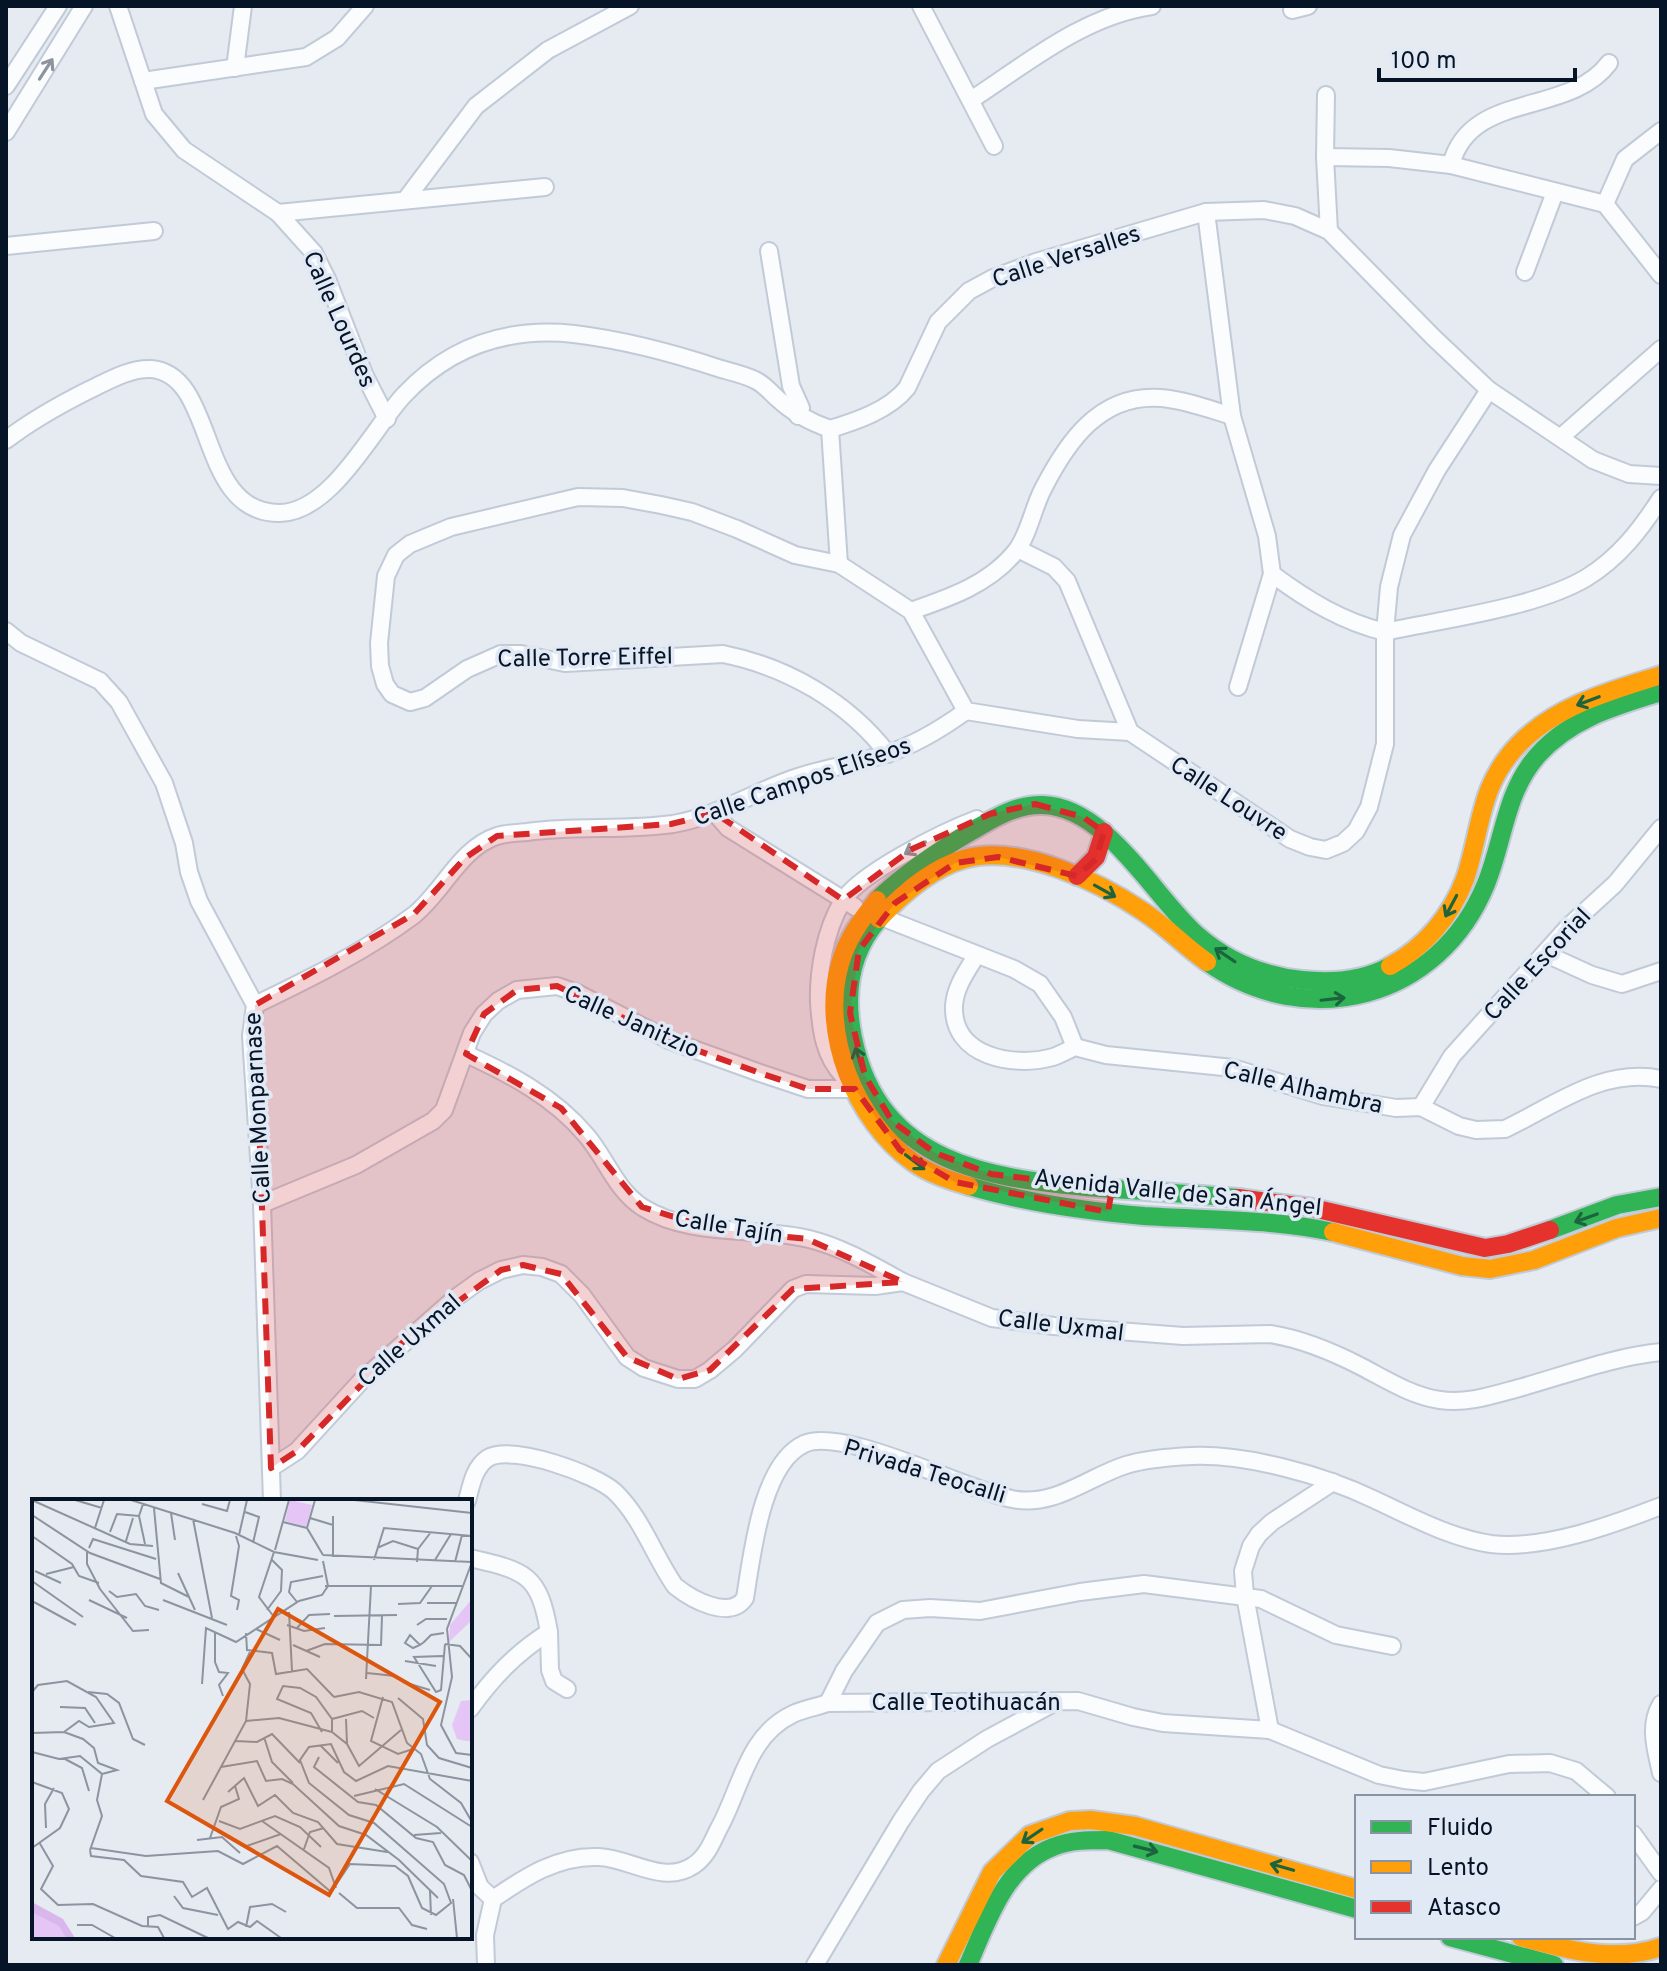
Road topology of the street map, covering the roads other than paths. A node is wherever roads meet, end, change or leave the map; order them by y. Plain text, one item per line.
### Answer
1 (58, 6) edge
2 (84, 6) edge
3 (118, 6) edge
4 (243, 6) edge
5 (365, 6) edge
6 (630, 6) edge
7 (921, 6) edge
8 (1152, 6) edge
9 (1609, 63) dead end
10 (235, 68) junction
11 (7, 81) edge
12 (143, 81) junction
13 (1326, 95) dead end
14 (971, 100) junction
15 (1661, 131) edge
16 (6, 132) edge
17 (994, 146) dead end
18 (1325, 157) junction
19 (1451, 165) junction
20 (545, 187) dead end
21 (1555, 192) junction
22 (406, 199) junction
23 (1605, 204) junction
24 (1206, 212) junction
25 (278, 213) junction
26 (154, 231) dead end
27 (1329, 231) junction
28 (6, 246) edge
29 (769, 251) dead end
30 (1525, 272) dead end
31 (1661, 275) edge
32 (1661, 349) edge
33 (1489, 390) junction
34 (798, 416) junction
35 (1232, 416) junction
36 (387, 419) junction
37 (830, 429) junction
38 (1561, 437) junction
39 (6, 440) edge
40 (1661, 476) edge
41 (1661, 498) edge
42 (1018, 549) junction
43 (839, 564) junction
44 (1272, 574) junction
45 (911, 611) junction
46 (6, 631) edge
47 (1385, 632) junction
48 (1661, 675) edge
49 (1238, 687) dead end
50 (1661, 692) edge
51 (966, 711) junction
52 (1130, 732) junction
53 (888, 754) junction
54 (1013, 808) junction
55 (715, 813) junction
56 (1661, 828) edge
57 (1104, 832) junction
58 (1017, 860) junction
59 (1077, 876) junction
60 (849, 904) junction
61 (1546, 954) junction
62 (976, 956) junction
63 (1661, 971) edge
64 (255, 1005) junction
65 (1075, 1047) junction
66 (466, 1054) junction
67 (1661, 1079) edge
68 (854, 1087) junction
69 (1421, 1107) junction
70 (1112, 1189) junction
71 (1135, 1192) junction
72 (1661, 1197) edge
73 (262, 1204) junction
74 (1108, 1212) junction
75 (1130, 1214) junction
76 (1661, 1218) edge
77 (903, 1282) junction
78 (1661, 1352) edge
79 (271, 1468) junction
80 (1333, 1482) junction
81 (272, 1499) edge
82 (468, 1499) edge
83 (1661, 1506) edge
84 (472, 1559) edge
85 (1245, 1596) junction
86 (549, 1632) junction
87 (1392, 1646) dead end
88 (567, 1689) dead end
89 (828, 1703) junction
90 (1054, 1703) junction
91 (1661, 1704) edge
92 (472, 1706) edge
93 (1270, 1730) junction
94 (1661, 1773) edge
95 (1605, 1795) edge
96 (1635, 1837) edge
97 (472, 1867) edge
98 (1661, 1873) edge
99 (1351, 1887) edge
100 (1661, 1889) edge
101 (493, 1899) junction
102 (1338, 1904) junction
103 (1355, 1908) edge
104 (1635, 1916) edge
105 (1457, 1939) edge
106 (1529, 1939) edge
107 (1562, 1939) edge
108 (1544, 1943) junction
109 (1661, 1947) edge
110 (486, 1965) edge
111 (815, 1965) edge
112 (946, 1965) edge
113 (968, 1965) edge
114 (1554, 1965) edge

1 - 11 street
16 -> 2 street
3 - 12 street, Calle Lourdes
4 - 10 street
5 - 10 street
6 - 22 street
7 - 14 street
8 - 14 street
9 - 19 street
10 - 12 street
12 - 25 street, Calle Lourdes
13 - 18 street
14 - 17 street
15 - 23 street
18 - 19 street
18 - 27 street
19 - 21 street
20 - 22 street
21 - 23 street
21 - 30 street
22 - 25 street
23 - 31 street
24 - 27 street, Calle Versalles
24 - 35 street
24 - 37 street, Calle Versalles
25 - 36 street, Calle Lourdes
26 - 28 street
27 - 33 street, Calle Versalles
29 - 34 street
32 - 38 street
33 - 38 street, Calle Versalles
33 - 47 street, Calle Louvre
34 - 36 street
34 - 37 street
35 - 42 street
35 - 44 street
36 - 39 street
37 - 43 street
38 - 40 street, Calle Versalles
41 - 47 street
42 - 45 street
42 - 52 street
43 - 45 street
43 - 53 street, Calle Torre Eiffel
44 - 47 street
44 - 49 street
45 - 51 street
46 - 64 street, Calle Monparnase
47 - 52 street, Calle Louvre
48 -> 57 street, Avenida Valle de San Ángel
59 -> 50 street, Avenida Valle de San Ángel
51 - 52 street
51 - 53 street, Calle Campos Elíseos
53 - 55 street, Calle Campos Elíseos
54 - 57 street, Avenida Valle de San Ángel
54 -> 60 street
54 - 68 street, Avenida Valle de San Ángel
55 - 60 street
55 - 64 street, Calle Campos Elíseos
56 - 61 street, Calle Escorial
57 - 59 street
58 - 59 street, Avenida Valle de San Ángel
58 - 62 street
70 -> 58 street, Avenida Valle de San Ángel
60 - 68 street
61 - 63 street
61 - 69 street, Calle Escorial
62 - 65 street
62 - 65 street, Calle Alhambra
64 - 73 street, Calle Monparnase
65 - 69 street, Calle Alhambra
66 - 68 street, Calle Janitzio
66 - 73 street, Calle Janitzio
66 - 77 street, Calle Tajín
67 - 69 street, Calle Alhambra
68 -> 74 street, Avenida Valle de San Ángel
70 - 71 street, Avenida Valle de San Ángel
70 - 74 street
72 -> 71 street, Avenida Valle de San Ángel
71 - 75 street
73 - 79 street, Calle Monparnase
74 - 75 street, Avenida Valle de San Ángel
75 - 76 street, Avenida Valle de San Ángel
77 - 78 street, Calle Uxmal
77 - 79 street, Calle Uxmal
79 - 81 street, Calle Monparnase
80 - 82 street, Privada Teocalli
80 - 83 street, Privada Teocalli
80 - 85 street
84 - 86 street
85 - 87 street
85 - 89 street
85 - 93 street
86 - 88 street
86 - 92 street
89 - 90 street, Calle Teotihuacán
89 - 101 street, Calle Teotihuacán
90 - 93 street, Calle Teotihuacán
90 - 111 street
91 - 94 street
93 - 95 street, Calle Teotihuacán
96 - 98 street
97 - 101 street
99 - 102 street
99 -> 112 street
100 - 104 street
101 - 110 street
102 - 103 street
113 -> 102 street
105 - 114 street
106 - 108 street
107 - 108 street
108 - 109 street

